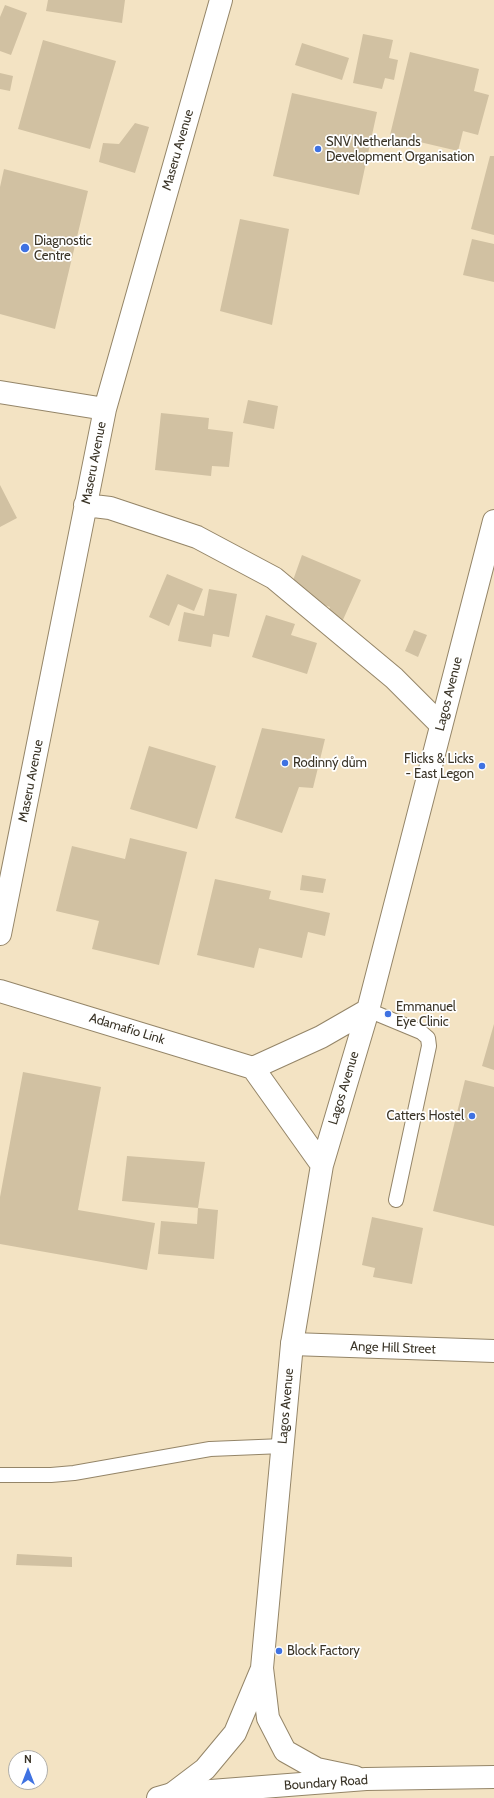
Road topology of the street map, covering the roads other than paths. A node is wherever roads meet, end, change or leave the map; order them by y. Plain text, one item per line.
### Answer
1 (221, 0) edge
2 (0, 392) edge
3 (105, 409) junction
4 (86, 505) junction
5 (494, 521) edge
6 (441, 725) junction
7 (0, 934) edge
8 (0, 991) edge
9 (368, 1010) junction
10 (253, 1068) junction
11 (322, 1165) junction
12 (396, 1200) dead end
13 (292, 1344) junction
14 (494, 1351) edge
15 (283, 1446) junction
16 (0, 1474) edge
17 (262, 1668) junction
18 (494, 1777) edge
19 (366, 1779) junction
20 (165, 1796) edge

1 - 3 street, Maseru Avenue
2 - 3 street
3 - 4 street, Maseru Avenue
4 - 6 street
4 - 7 street, Maseru Avenue
5 - 6 street, Lagos Avenue
6 - 9 street, Lagos Avenue
8 - 10 street, Adamafio Link
9 - 10 street
9 - 11 street, Lagos Avenue
9 - 12 lane
10 - 11 street
11 - 13 street, Lagos Avenue
13 - 14 street, Ange Hill Street
13 - 15 street, Lagos Avenue
15 - 16 lane
15 - 17 street, Lagos Avenue
17 - 19 street, Lagos Avenue
17 - 20 street, Lagos Avenue
18 - 19 street, Boundary Road
19 - 20 street, Boundary Road

